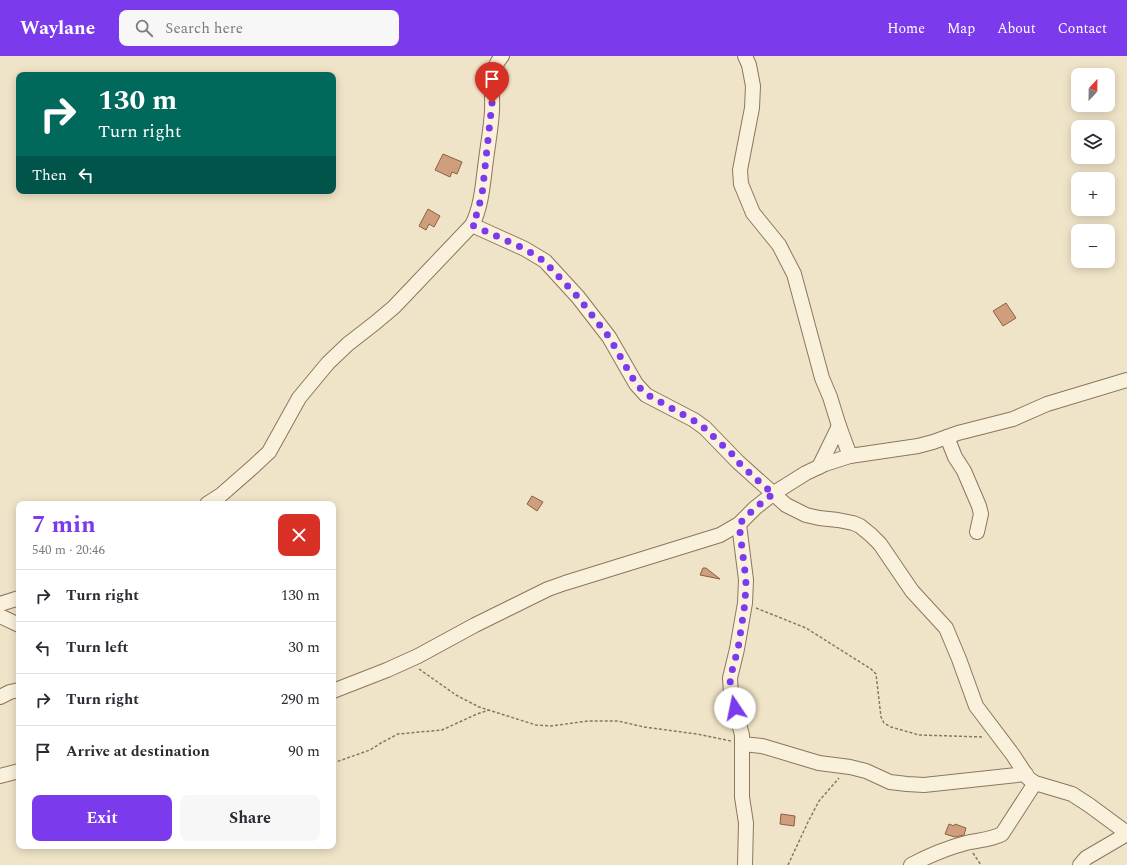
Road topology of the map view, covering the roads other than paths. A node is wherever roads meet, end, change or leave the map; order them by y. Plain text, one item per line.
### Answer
1 (502, 56) edge
2 (745, 56) edge
3 (472, 225) junction
4 (1127, 380) edge
5 (838, 426) junction
6 (947, 437) junction
7 (850, 456) junction
8 (819, 467) junction
9 (774, 493) junction
10 (219, 499) edge
11 (739, 524) junction
12 (977, 532) dead end
13 (16, 599) edge
14 (0, 604) edge
15 (0, 616) edge
16 (16, 624) edge
17 (336, 690) edge
18 (16, 691) edge
19 (0, 697) edge
20 (742, 744) junction
21 (16, 772) edge
22 (0, 776) edge
23 (1030, 778) junction
24 (1127, 834) edge
25 (745, 865) edge
26 (911, 865) edge
27 (1080, 865) edge

1 - 3 street
2 - 5 street
3 - 9 street
3 - 10 street
4 - 6 street
5 - 7 street
5 - 8 street
6 - 7 street
6 - 12 street
7 - 8 street
8 - 9 street
9 - 11 street
9 - 23 street
11 - 17 street
11 - 20 street
13 - 14 street
15 - 16 street
18 - 19 street
20 - 23 street
20 - 25 street
21 - 22 street
23 - 24 street
23 - 26 street
24 - 27 street

